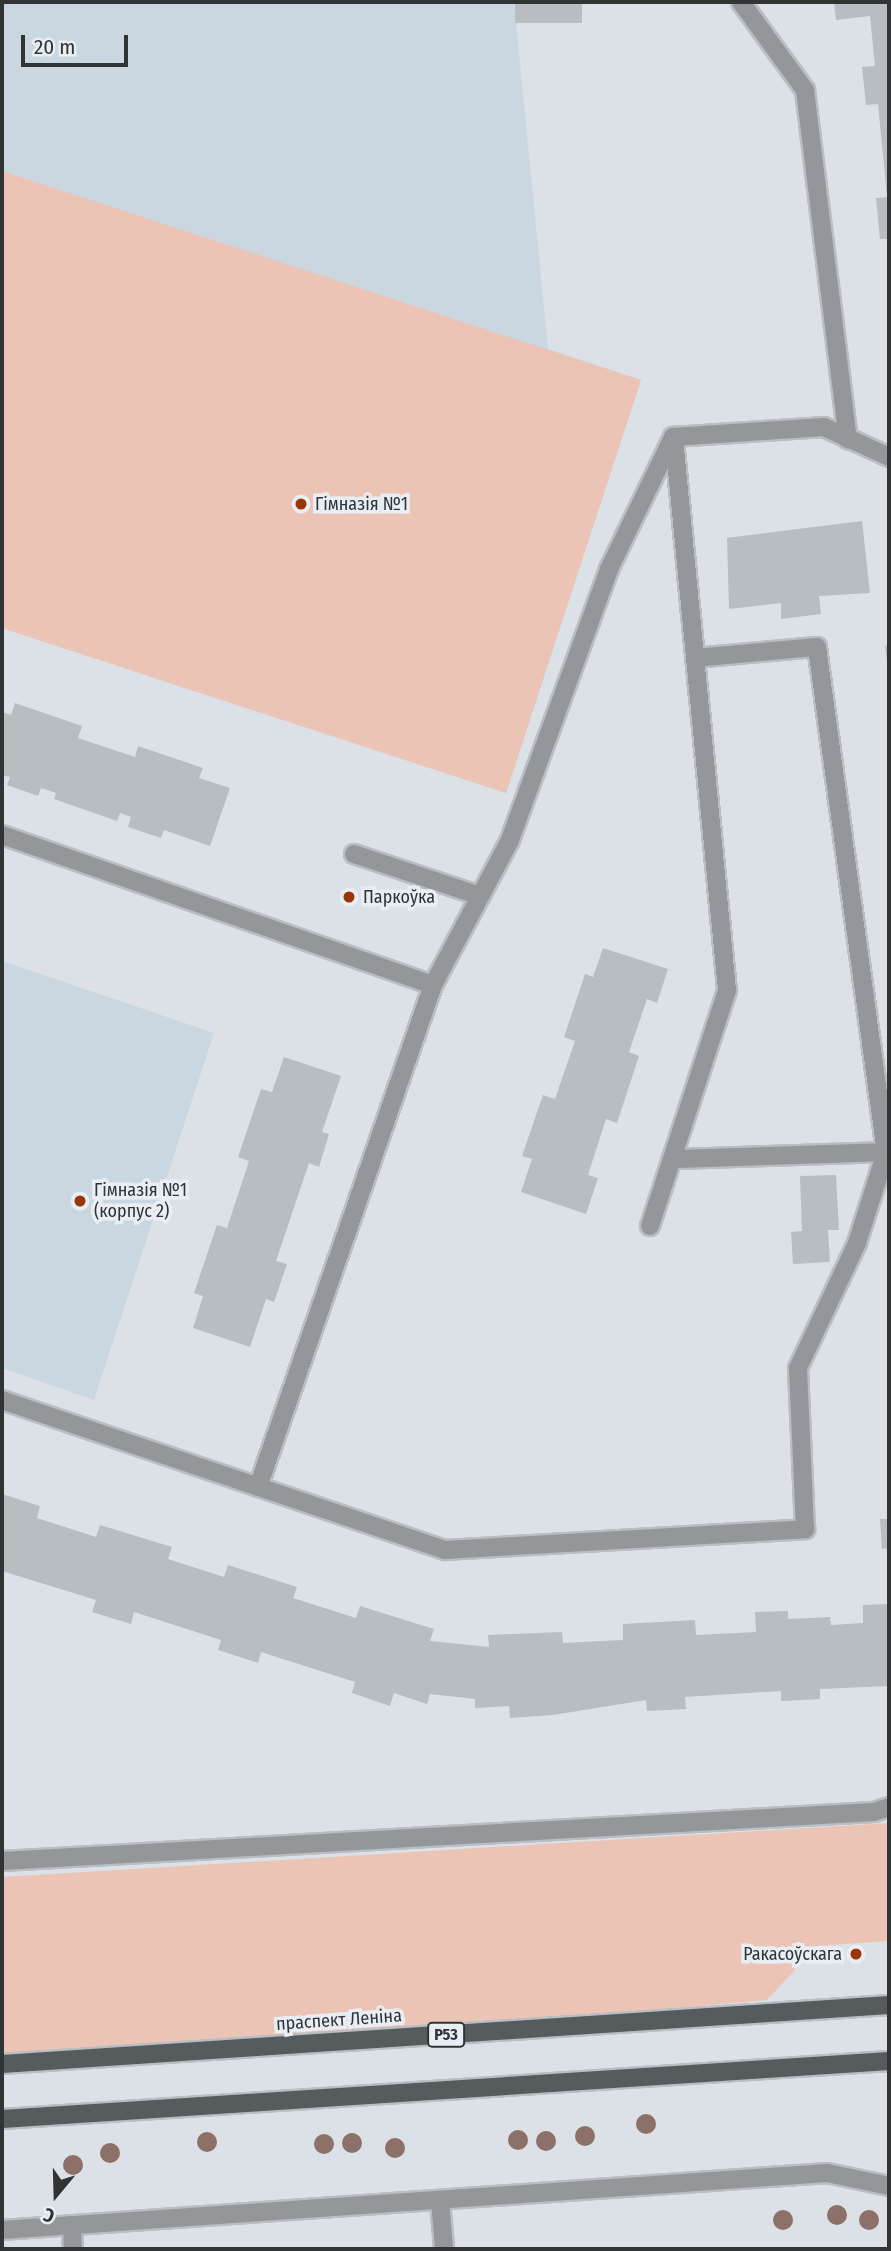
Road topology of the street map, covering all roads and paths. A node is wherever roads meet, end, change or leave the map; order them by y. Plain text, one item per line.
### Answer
1 (741, 2) edge
2 (673, 438) junction
3 (848, 439) junction
4 (889, 457) edge
5 (695, 658) junction
6 (2, 835) edge
7 (354, 854) dead end
8 (480, 896) junction
9 (433, 985) junction
10 (886, 1152) junction
11 (672, 1159) junction
12 (650, 1226) dead end
13 (2, 1400) edge
14 (258, 1487) junction
15 (889, 1807) edge
16 (2, 1861) edge
17 (889, 2005) edge
18 (889, 2061) edge
19 (2, 2064) edge
20 (2, 2119) edge
21 (889, 2186) edge
22 (440, 2200) junction
23 (72, 2225) junction
24 (2, 2230) edge
25 (73, 2249) edge
26 (444, 2249) edge

1 - 3 street
2 - 3 street
2 - 5 street
2 - 8 street
3 - 4 street
5 - 10 street
5 - 11 street
6 - 9 street
7 - 8 street
8 - 9 street
9 - 14 street
10 - 11 street
10 - 14 street
11 - 12 street
13 - 14 street
15 - 16 street
17 - 19 main road, праспект Леніна / Р53
18 - 20 main road
21 - 22 street
22 - 23 street
22 - 26 street
23 - 24 street
23 - 25 street

